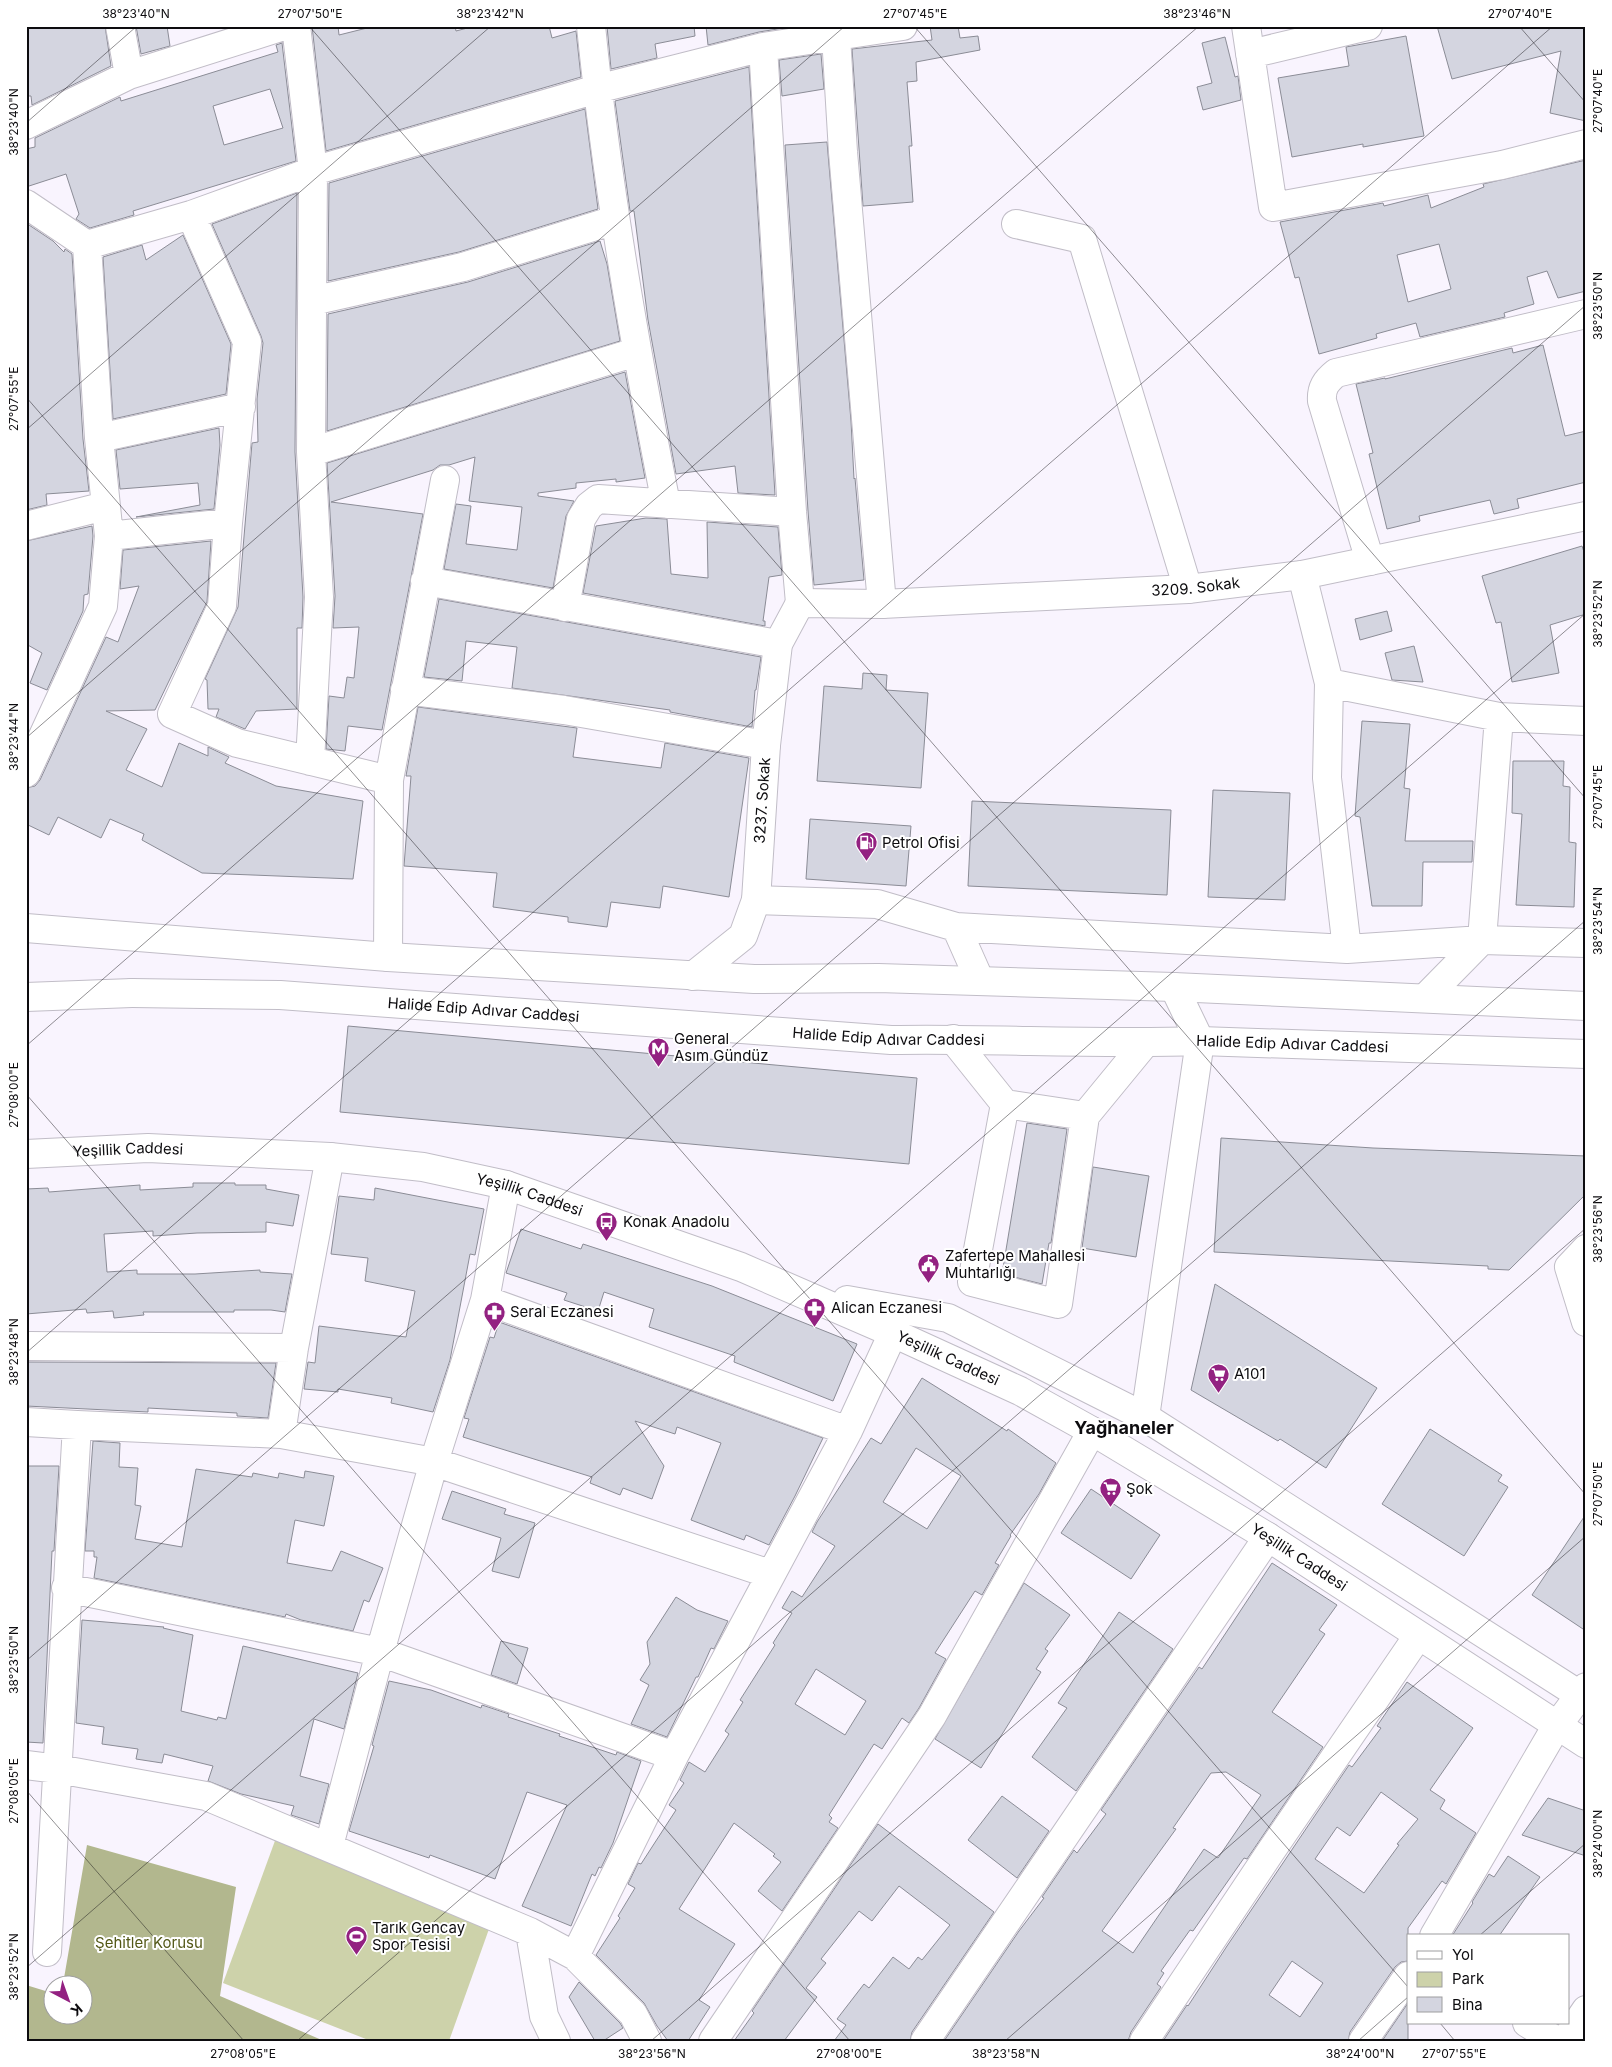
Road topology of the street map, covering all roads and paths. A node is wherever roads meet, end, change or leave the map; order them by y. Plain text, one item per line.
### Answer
1 (120, 26) edge
2 (284, 26) edge
3 (296, 26) edge
4 (591, 26) edge
5 (903, 26) edge
6 (1246, 26) edge
7 (1368, 26) edge
8 (836, 36) junction
9 (763, 47) junction
10 (1250, 54) junction
11 (129, 75) junction
12 (598, 89) junction
13 (26, 124) edge
14 (1586, 144) edge
15 (313, 171) junction
16 (26, 204) edge
17 (191, 215) junction
18 (615, 220) junction
19 (1016, 224) dead end
20 (87, 245) junction
21 (312, 300) junction
22 (1586, 314) edge
23 (636, 352) junction
24 (241, 407) junction
25 (99, 438) junction
26 (311, 452) junction
27 (445, 480) dead end
28 (666, 504) junction
29 (105, 506) junction
30 (792, 512) junction
31 (1586, 516) edge
32 (228, 523) junction
33 (26, 526) edge
34 (109, 536) junction
35 (1370, 561) junction
36 (1302, 575) junction
37 (425, 581) junction
38 (1188, 589) junction
39 (800, 603) junction
40 (882, 604) junction
41 (565, 607) junction
42 (778, 644) junction
43 (1329, 683) junction
44 (405, 690) junction
45 (1499, 717) junction
46 (1586, 721) edge
47 (766, 745) junction
48 (310, 761) junction
49 (26, 774) edge
50 (389, 780) junction
51 (756, 900) junction
52 (956, 927) junction
53 (26, 928) edge
54 (1482, 940) junction
55 (1586, 943) edge
56 (1347, 949) junction
57 (388, 957) junction
58 (693, 976) junction
59 (980, 981) junction
60 (1174, 987) junction
61 (26, 988) edge
62 (132, 993) junction
63 (26, 997) edge
64 (1425, 998) junction
65 (1586, 1006) edge
66 (953, 1039) junction
67 (1200, 1041) junction
68 (1145, 1043) junction
69 (1586, 1054) edge
70 (1005, 1104) junction
71 (1085, 1116) junction
72 (26, 1139) edge
73 (26, 1154) edge
74 (330, 1157) junction
75 (506, 1185) junction
76 (1586, 1249) edge
77 (485, 1300) junction
78 (1586, 1322) edge
79 (894, 1333) junction
80 (29, 1346) dead end
81 (294, 1348) junction
82 (1146, 1418) junction
83 (26, 1422) edge
84 (77, 1426) junction
85 (848, 1431) junction
86 (1092, 1431) junction
87 (280, 1434) junction
88 (434, 1462) junction
89 (1268, 1537) junction
90 (770, 1574) junction
91 (66, 1588) junction
92 (1418, 1636) junction
93 (380, 1652) junction
94 (1584, 1693) edge
95 (1556, 1726) junction
96 (1586, 1744) edge
97 (674, 1756) junction
98 (26, 1765) edge
99 (58, 1769) junction
100 (329, 1846) junction
101 (530, 1932) junction
102 (1435, 1934) edge
103 (47, 1952) dead end
104 (575, 1956) junction
105 (1407, 1977) edge
106 (1586, 2010) edge
107 (1529, 2024) edge
108 (556, 2041) edge
109 (647, 2041) edge
110 (713, 2041) edge
111 (925, 2041) edge
112 (1144, 2041) edge
113 (1363, 2041) edge
114 (1557, 2041) edge
115 (1565, 2041) edge

1 - 11 main road
2 - 11 main road
3 - 15 main road
4 - 12 main road
5 - 8 main road
6 - 10 main road
7 - 10 main road
8 - 9 main road
8 - 40 main road
9 - 12 main road
9 - 30 main road
10 - 14 main road
11 - 13 main road
12 - 15 main road
12 - 18 main road
15 - 17 main road
15 - 21 main road
16 - 20 main road
17 - 20 main road
17 - 24 main road
18 - 21 main road
18 - 23 main road
19 - 38 main road
20 - 25 main road
21 - 26 main road
22 - 35 main road
23 - 26 main road
23 - 28 main road
24 - 25 main road
24 - 32 main road
25 - 29 main road
26 - 48 main road
27 - 37 main road
28 - 30 main road
28 - 41 main road
29 - 33 main road
29 - 34 main road
30 - 39 main road
31 - 35 main road, 3209. Sokak
32 - 34 main road
32 - 48 main road
34 - 49 main road
35 - 36 main road, 3209. Sokak
36 - 38 main road, 3209. Sokak
36 - 43 main road
37 - 41 main road
37 - 44 main road
38 - 40 main road, 3209. Sokak
39 - 40 main road, 3209. Sokak
39 - 42 main road, 3237. Sokak
41 - 42 main road
42 - 47 main road, 3237. Sokak
43 - 45 main road
43 - 56 main road
44 - 47 main road
44 - 50 main road
45 - 46 main road
45 - 54 main road
47 - 51 main road, 3237. Sokak
48 - 50 main road
50 - 57 main road
51 - 52 main road
51 - 58 main road, 3237. Sokak
52 - 56 main road
52 - 59 main road
53 - 57 main road
54 - 55 main road
54 - 56 main road
54 - 64 main road
57 - 58 main road
58 - 59 main road
59 - 60 main road
60 - 64 main road
60 - 67 main road
61 - 62 main road
62 - 63 main road
62 - 66 main road, Halide Edip Adıvar Caddesi
64 - 65 main road
66 - 68 main road, Halide Edip Adıvar Caddesi
66 - 70 main road
67 - 68 main road, Halide Edip Adıvar Caddesi
67 - 69 main road, Halide Edip Adıvar Caddesi
67 - 82 main road
68 - 71 main road
70 - 71 main road
70 - 71 main road
72 - 82 main road, Yeşillik Caddesi
73 - 74 main road, Yeşillik Caddesi
74 - 75 main road, Yeşillik Caddesi
74 - 81 main road
75 - 77 main road
75 - 79 main road, Yeşillik Caddesi
76 - 78 main road
77 - 85 main road
77 - 88 main road
79 - 85 main road
79 - 86 main road, Yeşillik Caddesi
80 - 81 main road
81 - 87 main road
82 - 86 main road
82 - 94 main road, Yeşillik Caddesi
83 - 84 main road
84 - 87 main road
84 - 91 main road
85 - 90 main road
86 - 89 main road, Yeşillik Caddesi
86 - 110 main road
87 - 88 main road
88 - 90 main road
88 - 93 main road
89 - 92 main road, Yeşillik Caddesi
89 - 111 main road
90 - 97 main road
91 - 93 main road
91 - 99 main road
92 - 95 main road, Yeşillik Caddesi
92 - 112 main road
93 - 97 main road
93 - 100 main road
94 - 95 main road
95 - 96 main road, Yeşillik Caddesi
95 - 102 main road
97 - 104 main road
98 - 99 main road
99 - 100 main road
99 - 103 main road
100 - 101 main road
101 - 104 main road
101 - 108 main road
104 - 109 main road
105 - 113 main road
106 - 115 main road
107 - 114 main road

